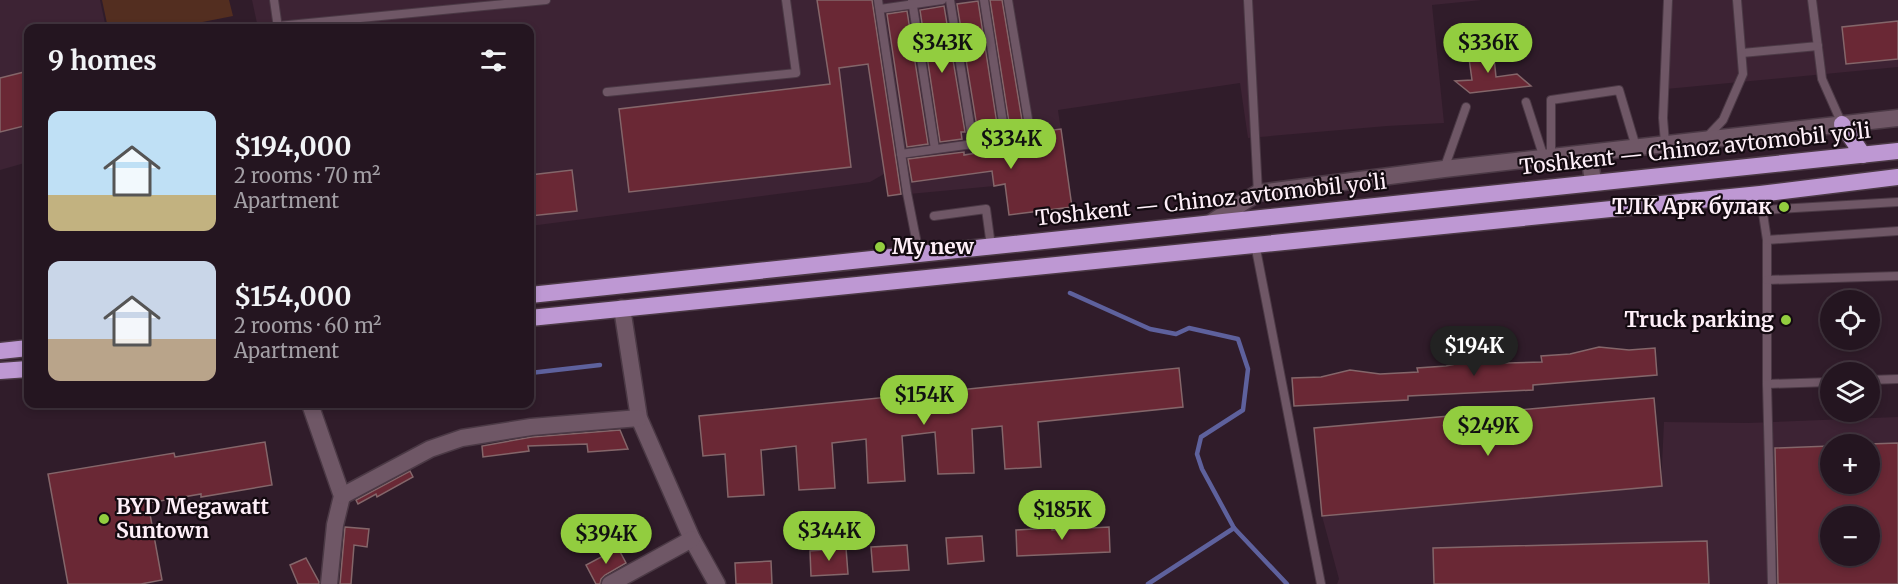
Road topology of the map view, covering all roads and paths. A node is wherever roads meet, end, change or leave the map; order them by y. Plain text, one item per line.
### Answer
1 (274, 0) edge
2 (546, 0) edge
3 (786, 0) edge
4 (942, 0) edge
5 (950, 0) edge
6 (984, 0) edge
7 (1008, 0) edge
8 (1248, 0) edge
9 (1668, 0) edge
10 (1737, 0) edge
11 (1812, 0) edge
12 (913, 2) edge
13 (879, 4) edge
14 (278, 24) edge
15 (308, 24) edge
16 (1818, 46) junction
17 (1742, 53) junction
18 (607, 92) dead end
19 (1526, 102) dead end
20 (1466, 108) dead end
21 (1898, 118) edge
22 (1842, 124) junction
23 (1004, 129) junction
24 (971, 134) junction
25 (1706, 139) junction
26 (1665, 143) junction
27 (1636, 147) junction
28 (935, 149) junction
29 (1898, 151) edge
30 (1589, 153) junction
31 (901, 154) junction
32 (1863, 155) junction
33 (1547, 157) junction
34 (1444, 169) junction
35 (1898, 177) edge
36 (1593, 182) junction
37 (1575, 184) junction
38 (1258, 193) junction
39 (1760, 194) junction
40 (1898, 202) edge
41 (1762, 210) junction
42 (1572, 212) junction
43 (934, 216) dead end
44 (1212, 222) junction
45 (1898, 231) edge
46 (1767, 240) junction
47 (1255, 244) junction
48 (991, 246) junction
49 (919, 254) junction
50 (1898, 276) edge
51 (1767, 280) junction
52 (534, 295) edge
53 (622, 308) junction
54 (534, 318) edge
55 (24, 348) edge
56 (0, 351) edge
57 (24, 369) edge
58 (0, 371) edge
59 (1898, 379) edge
60 (1880, 380) edge
61 (1820, 382) edge
62 (1767, 384) junction
63 (311, 408) edge
64 (639, 418) junction
65 (342, 496) junction
66 (692, 539) junction
67 (329, 584) edge
68 (610, 584) edge
69 (717, 584) edge
70 (1321, 584) edge
71 (1772, 584) edge

1 - 14 lane
2 - 15 lane
3 - 18 lane
4 - 12 lane
5 - 24 lane
6 - 23 lane
7 - 23 lane
8 - 38 lane
9 - 26 lane
10 - 17 lane
11 - 16 lane
12 - 13 lane
12 - 28 lane
13 - 31 lane
16 - 17 lane
16 - 22 lane
17 - 25 lane
19 - 33 lane
20 - 34 lane
21 - 22 street
22 - 25 street
22 - 32 highway
23 - 24 lane
24 - 28 lane
25 - 26 street
26 - 27 street
27 - 30 street
27 - 33 lane
28 - 31 lane
29 - 32 highway, Toshkent — Chinoz avtomobil yoʻli
30 - 33 street
30 - 36 street
31 - 49 lane
32 - 36 highway, Toshkent — Chinoz avtomobil yoʻli
33 - 34 street
34 - 38 street
35 - 39 highway
36 - 37 highway, Toshkent — Chinoz avtomobil yoʻli
37 - 42 highway
37 - 44 highway, Toshkent — Chinoz avtomobil yoʻli
38 - 44 street
39 - 41 lane
39 - 42 highway
40 - 41 lane
41 - 46 lane
42 - 47 highway
43 - 48 lane
44 - 48 highway, Toshkent — Chinoz avtomobil yoʻli
45 - 46 lane
46 - 51 lane
47 - 53 highway
47 - 70 lane
48 - 49 highway, Toshkent — Chinoz avtomobil yoʻli
49 - 52 highway, Toshkent — Chinoz avtomobil yoʻli
50 - 51 lane
51 - 62 lane
53 - 54 highway
53 - 64 street
55 - 56 highway
57 - 58 highway
59 - 60 lane
61 - 62 lane
62 - 71 lane
63 - 65 street
64 - 65 street
64 - 66 street
65 - 67 street
66 - 68 street
66 - 69 street

